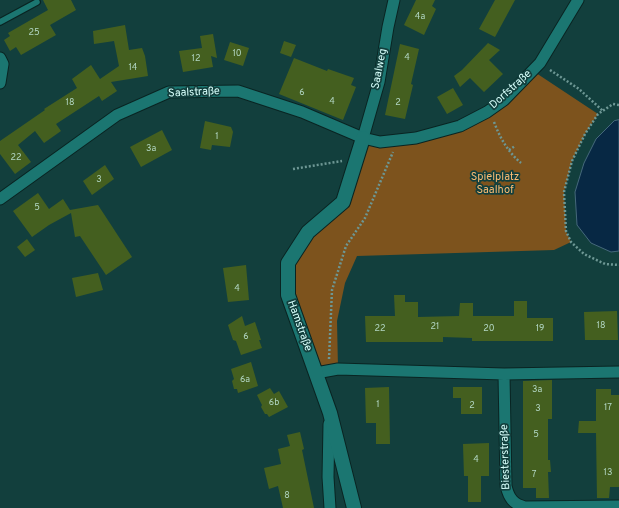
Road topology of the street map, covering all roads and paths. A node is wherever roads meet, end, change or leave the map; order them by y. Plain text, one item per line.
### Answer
1 (394, 0) edge
2 (578, 0) edge
3 (37, 2) dead end
4 (0, 22) edge
5 (0, 58) edge
6 (540, 63) junction
7 (0, 83) edge
8 (619, 105) edge
9 (604, 111) junction
10 (487, 112) junction
11 (363, 138) junction
12 (398, 140) junction
13 (515, 146) dead end
14 (509, 150) junction
15 (356, 159) junction
16 (521, 163) dead end
17 (293, 169) dead end
18 (0, 198) edge
19 (619, 265) edge
20 (322, 372) junction
21 (619, 372) edge
22 (504, 374) junction
23 (330, 413) junction
24 (619, 506) edge
25 (330, 508) edge
26 (354, 508) edge

1 - 11 street, Saalweg
2 - 6 street, Dorfstraße
3 - 4 lane
5 - 7 street
6 - 9 path
6 - 10 street, Dorfstraße
8 - 9 path
9 - 19 path
10 - 12 street, Dorfstraße
10 - 14 path
11 - 12 street, Dorfstraße
11 - 15 street, Hamstraße
11 - 18 street, Saalstraße
12 - 20 path
13 - 14 path
14 - 16 path
15 - 17 path
15 - 20 street, Hamstraße
20 - 22 street
20 - 23 street, Hamstraße
21 - 22 street
22 - 24 street, Biesterstraße
23 - 25 street
23 - 26 street, Hamstraße

